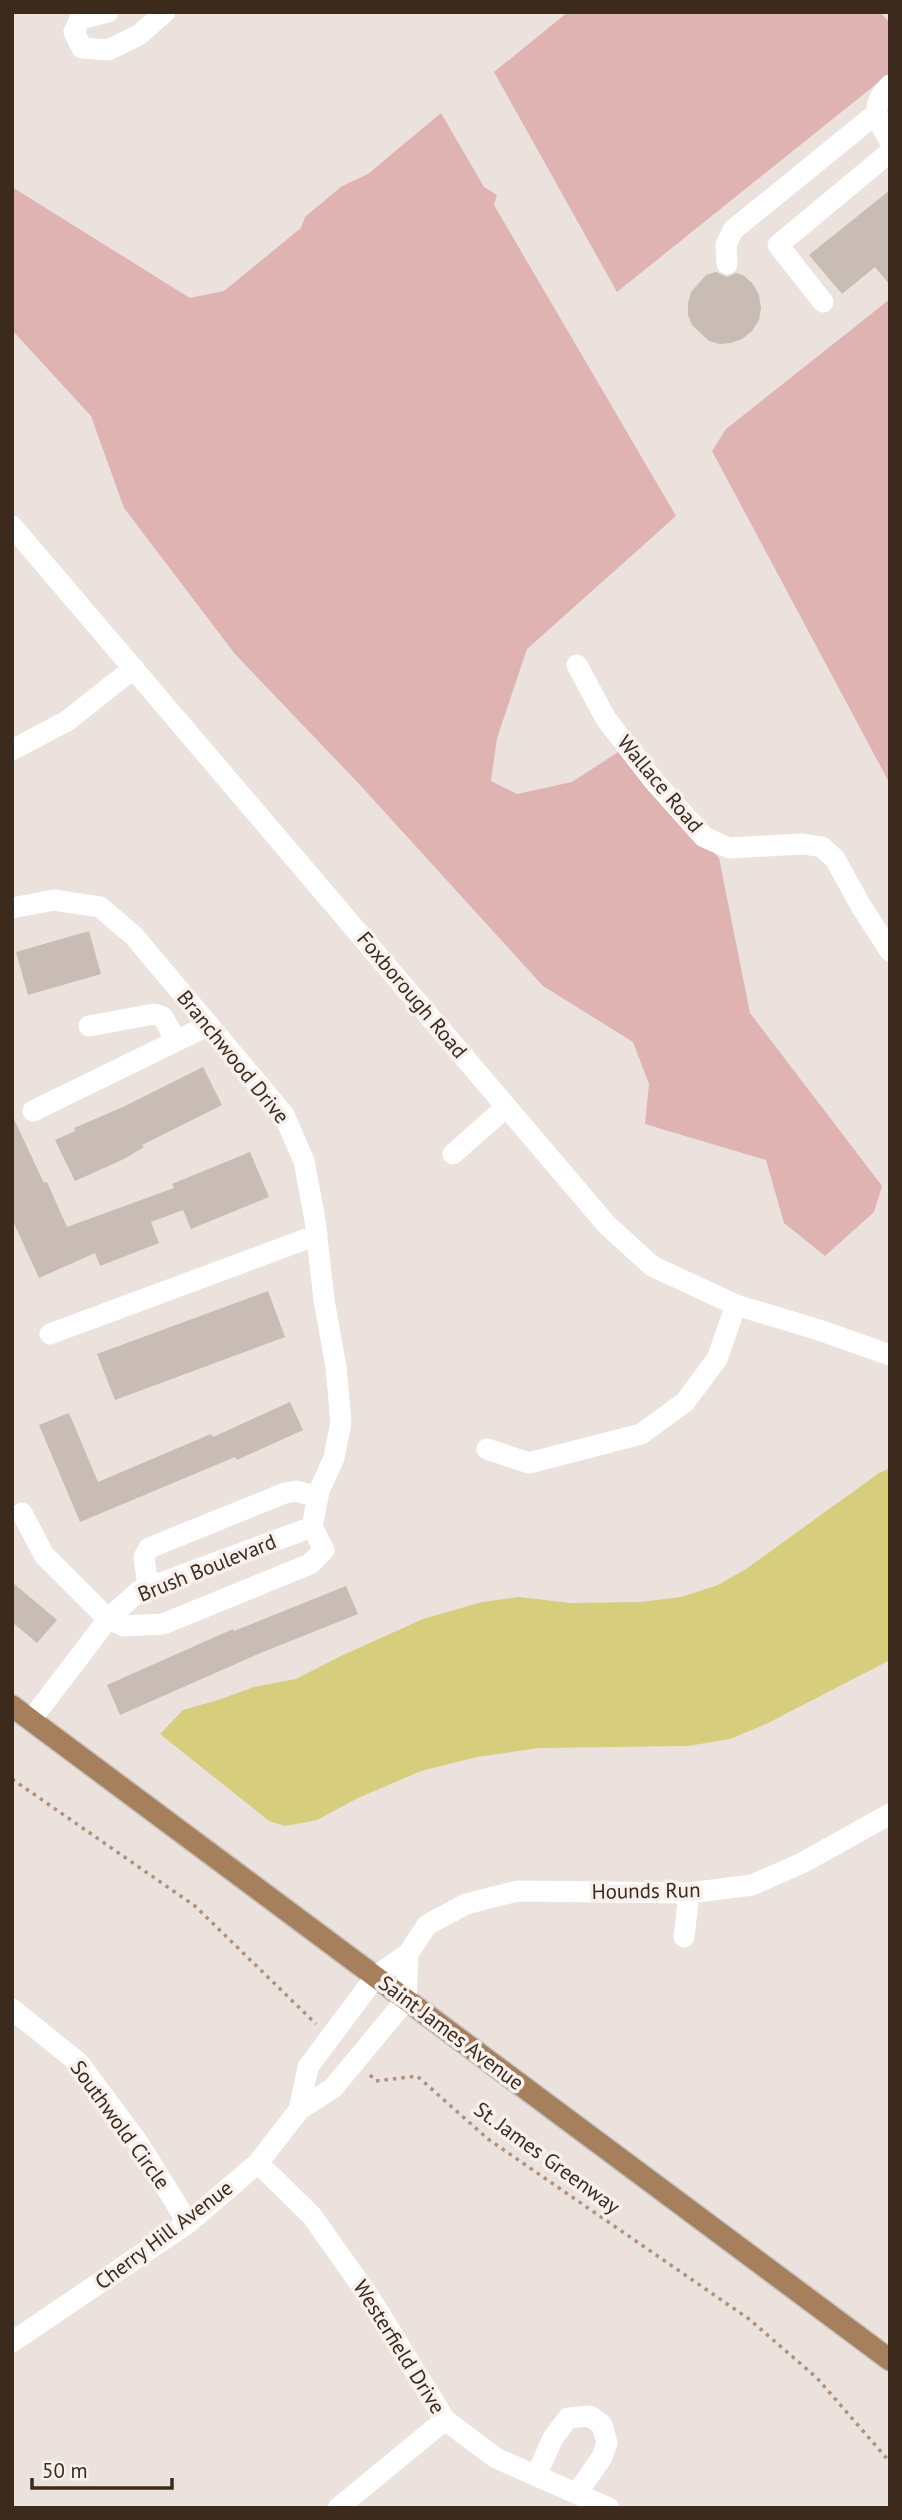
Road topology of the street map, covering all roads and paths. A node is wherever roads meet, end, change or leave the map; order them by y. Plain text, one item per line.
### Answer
1 (108, 12) edge
2 (165, 12) edge
3 (890, 85) edge
4 (877, 113) junction
5 (890, 141) edge
6 (890, 152) edge
7 (727, 264) dead end
8 (823, 302) dead end
9 (12, 526) edge
10 (577, 665) dead end
11 (134, 668) junction
12 (12, 750) edge
13 (12, 908) edge
14 (890, 951) edge
15 (209, 1025) junction
16 (89, 1026) dead end
17 (176, 1041) junction
18 (506, 1107) junction
19 (33, 1111) dead end
20 (453, 1154) dead end
21 (317, 1235) junction
22 (736, 1305) junction
23 (50, 1334) dead end
24 (890, 1355) edge
25 (487, 1448) dead end
26 (318, 1497) junction
27 (22, 1513) dead end
28 (312, 1527) junction
29 (148, 1587) junction
30 (108, 1619) junction
31 (12, 1706) edge
32 (31, 1720) junction
33 (12, 1779) edge
34 (890, 1814) edge
35 (689, 1893) junction
36 (684, 1937) dead end
37 (408, 1954) junction
38 (376, 1976) junction
39 (406, 2000) junction
40 (12, 2009) edge
41 (330, 2038) junction
42 (355, 2061) junction
43 (299, 2110) junction
44 (258, 2163) junction
45 (188, 2222) junction
46 (12, 2342) edge
47 (890, 2360) edge
48 (444, 2420) junction
49 (890, 2462) edge
50 (536, 2476) junction
51 (578, 2492) junction
52 (338, 2508) edge
53 (609, 2508) edge

1 - 2 street
3 - 4 street
4 - 5 street
4 - 7 street
6 - 8 street
9 - 11 street, Foxborough Road
10 - 14 street, Wallace Road
11 - 12 street
11 - 18 street, Foxborough Road
13 - 15 street, Branchwood Drive
15 - 17 street
15 - 21 street, Branchwood Drive
16 - 17 street
17 - 19 street
18 - 20 street
18 - 22 street, Foxborough Road
21 - 23 street
21 - 26 street, Branchwood Drive
22 - 24 street, Foxborough Road
22 - 25 street
26 - 28 street, Branchwood Drive
26 - 29 street
27 - 30 street
28 - 29 street, Brush Boulevard
28 - 30 street
29 - 30 street, Brush Boulevard
30 - 32 street, Brush Boulevard
31 - 32 main road, Saint James Avenue
32 - 38 main road, Saint James Avenue
33 - 41 path
34 - 35 street, Hounds Run
35 - 36 street
35 - 37 street, Hounds Run
37 - 38 street, Hounds Run
37 - 39 street
38 - 39 main road, Saint James Avenue
38 - 41 street, Cherry Hill Avenue
39 - 42 street, Cherry Hill Avenue
39 - 47 main road, Saint James Avenue
40 - 45 street, Southwold Circle
41 - 43 street, Cherry Hill Avenue
42 - 43 street, Cherry Hill Avenue
42 - 49 path, St. James Greenway
43 - 44 street, Cherry Hill Avenue
44 - 45 street, Cherry Hill Avenue
44 - 48 street, Westerfield Drive
45 - 46 street, Cherry Hill Avenue
48 - 50 street, Westerfield Drive
48 - 52 street
50 - 51 street, Westerfield Drive
50 - 51 street
51 - 53 street, Westerfield Drive

